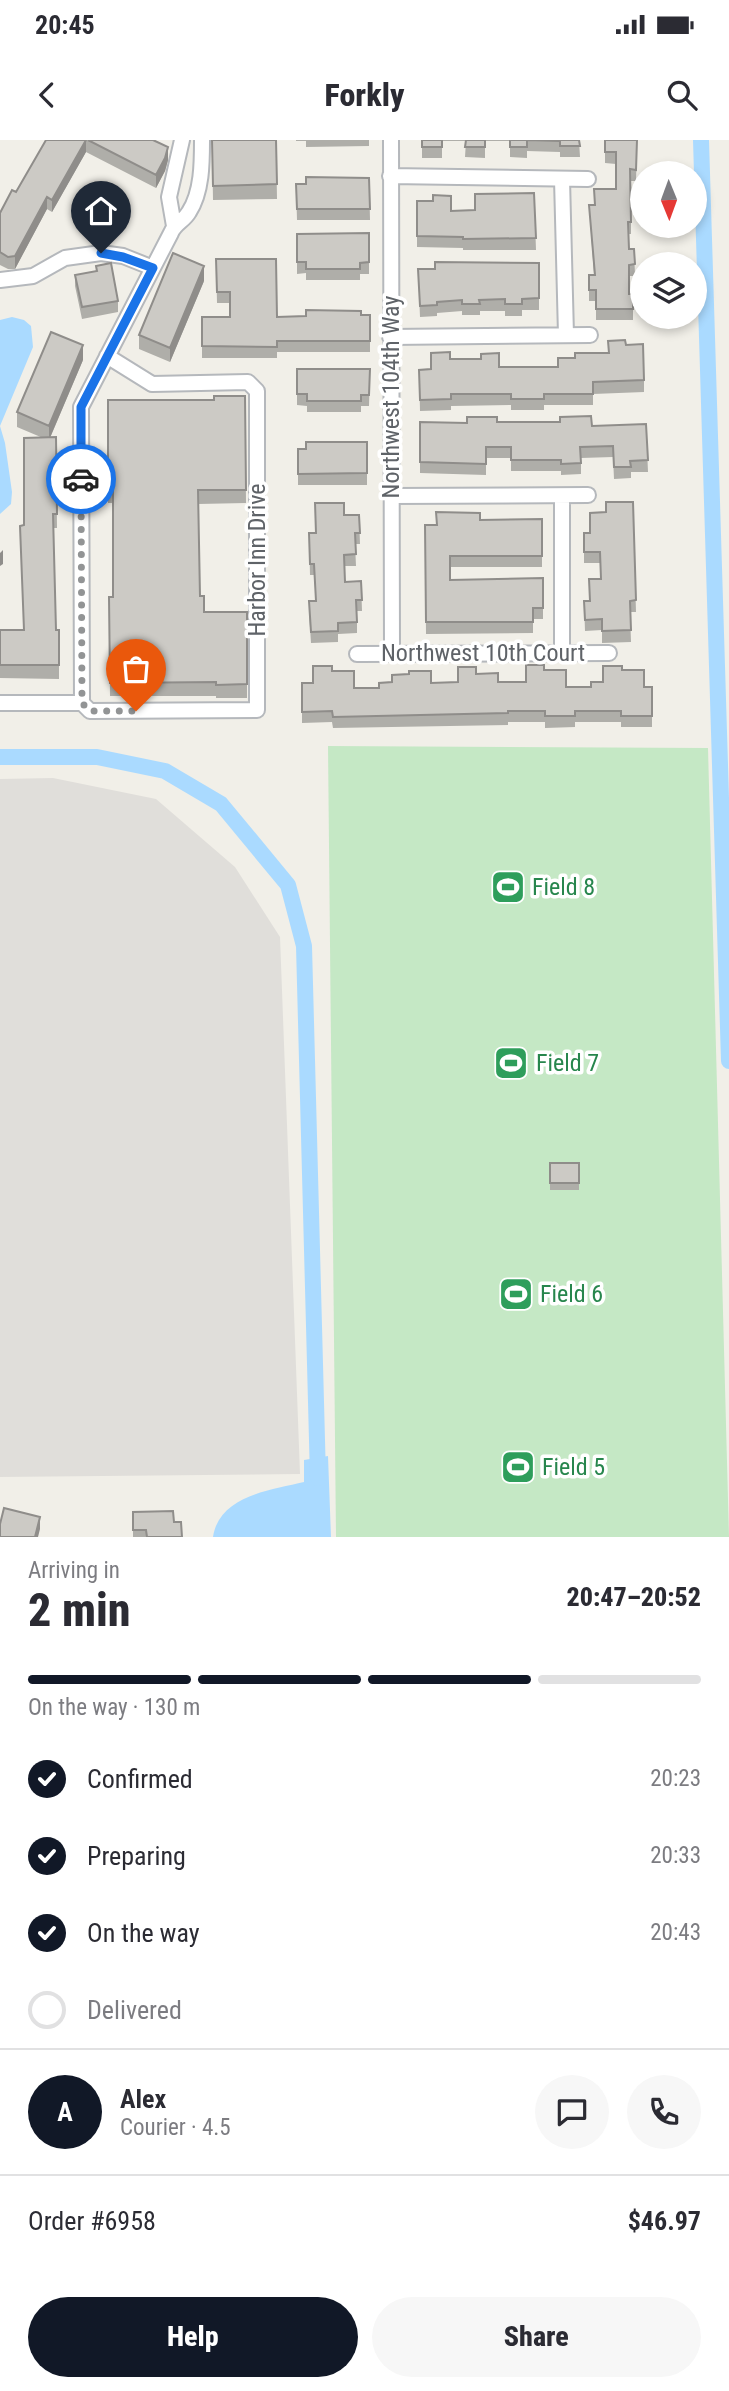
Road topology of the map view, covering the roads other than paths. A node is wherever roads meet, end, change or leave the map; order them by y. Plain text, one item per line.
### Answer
1 (182, 140) edge
2 (202, 140) edge
3 (391, 140) edge
4 (390, 176) junction
5 (562, 179) junction
6 (588, 179) dead end
7 (174, 226) junction
8 (153, 268) junction
9 (0, 280) edge
10 (566, 335) junction
11 (590, 335) dead end
12 (390, 337) junction
13 (107, 356) junction
14 (588, 495) dead end
15 (392, 496) junction
16 (562, 496) junction
17 (392, 653) junction
18 (562, 653) junction
19 (608, 653) dead end
20 (356, 654) dead end
21 (0, 703) edge
22 (82, 703) junction

1 - 7 street
2 - 7 street
3 - 4 street, Northwest 104th Way
4 - 5 street
4 - 12 street, Northwest 104th Way
5 - 6 street
5 - 10 street
7 - 8 street
8 - 9 street
8 - 13 street
10 - 11 street
10 - 12 street
12 - 15 street, Northwest 104th Way
13 - 22 street
13 - 22 street, Harbor Inn Drive
14 - 16 street
15 - 16 street
15 - 17 street, Northwest 104th Way
16 - 18 street
17 - 18 street, Northwest 10th Court
17 - 20 street, Northwest 10th Court
18 - 19 street, Northwest 10th Court
21 - 22 street, Harbor Inn Drive

